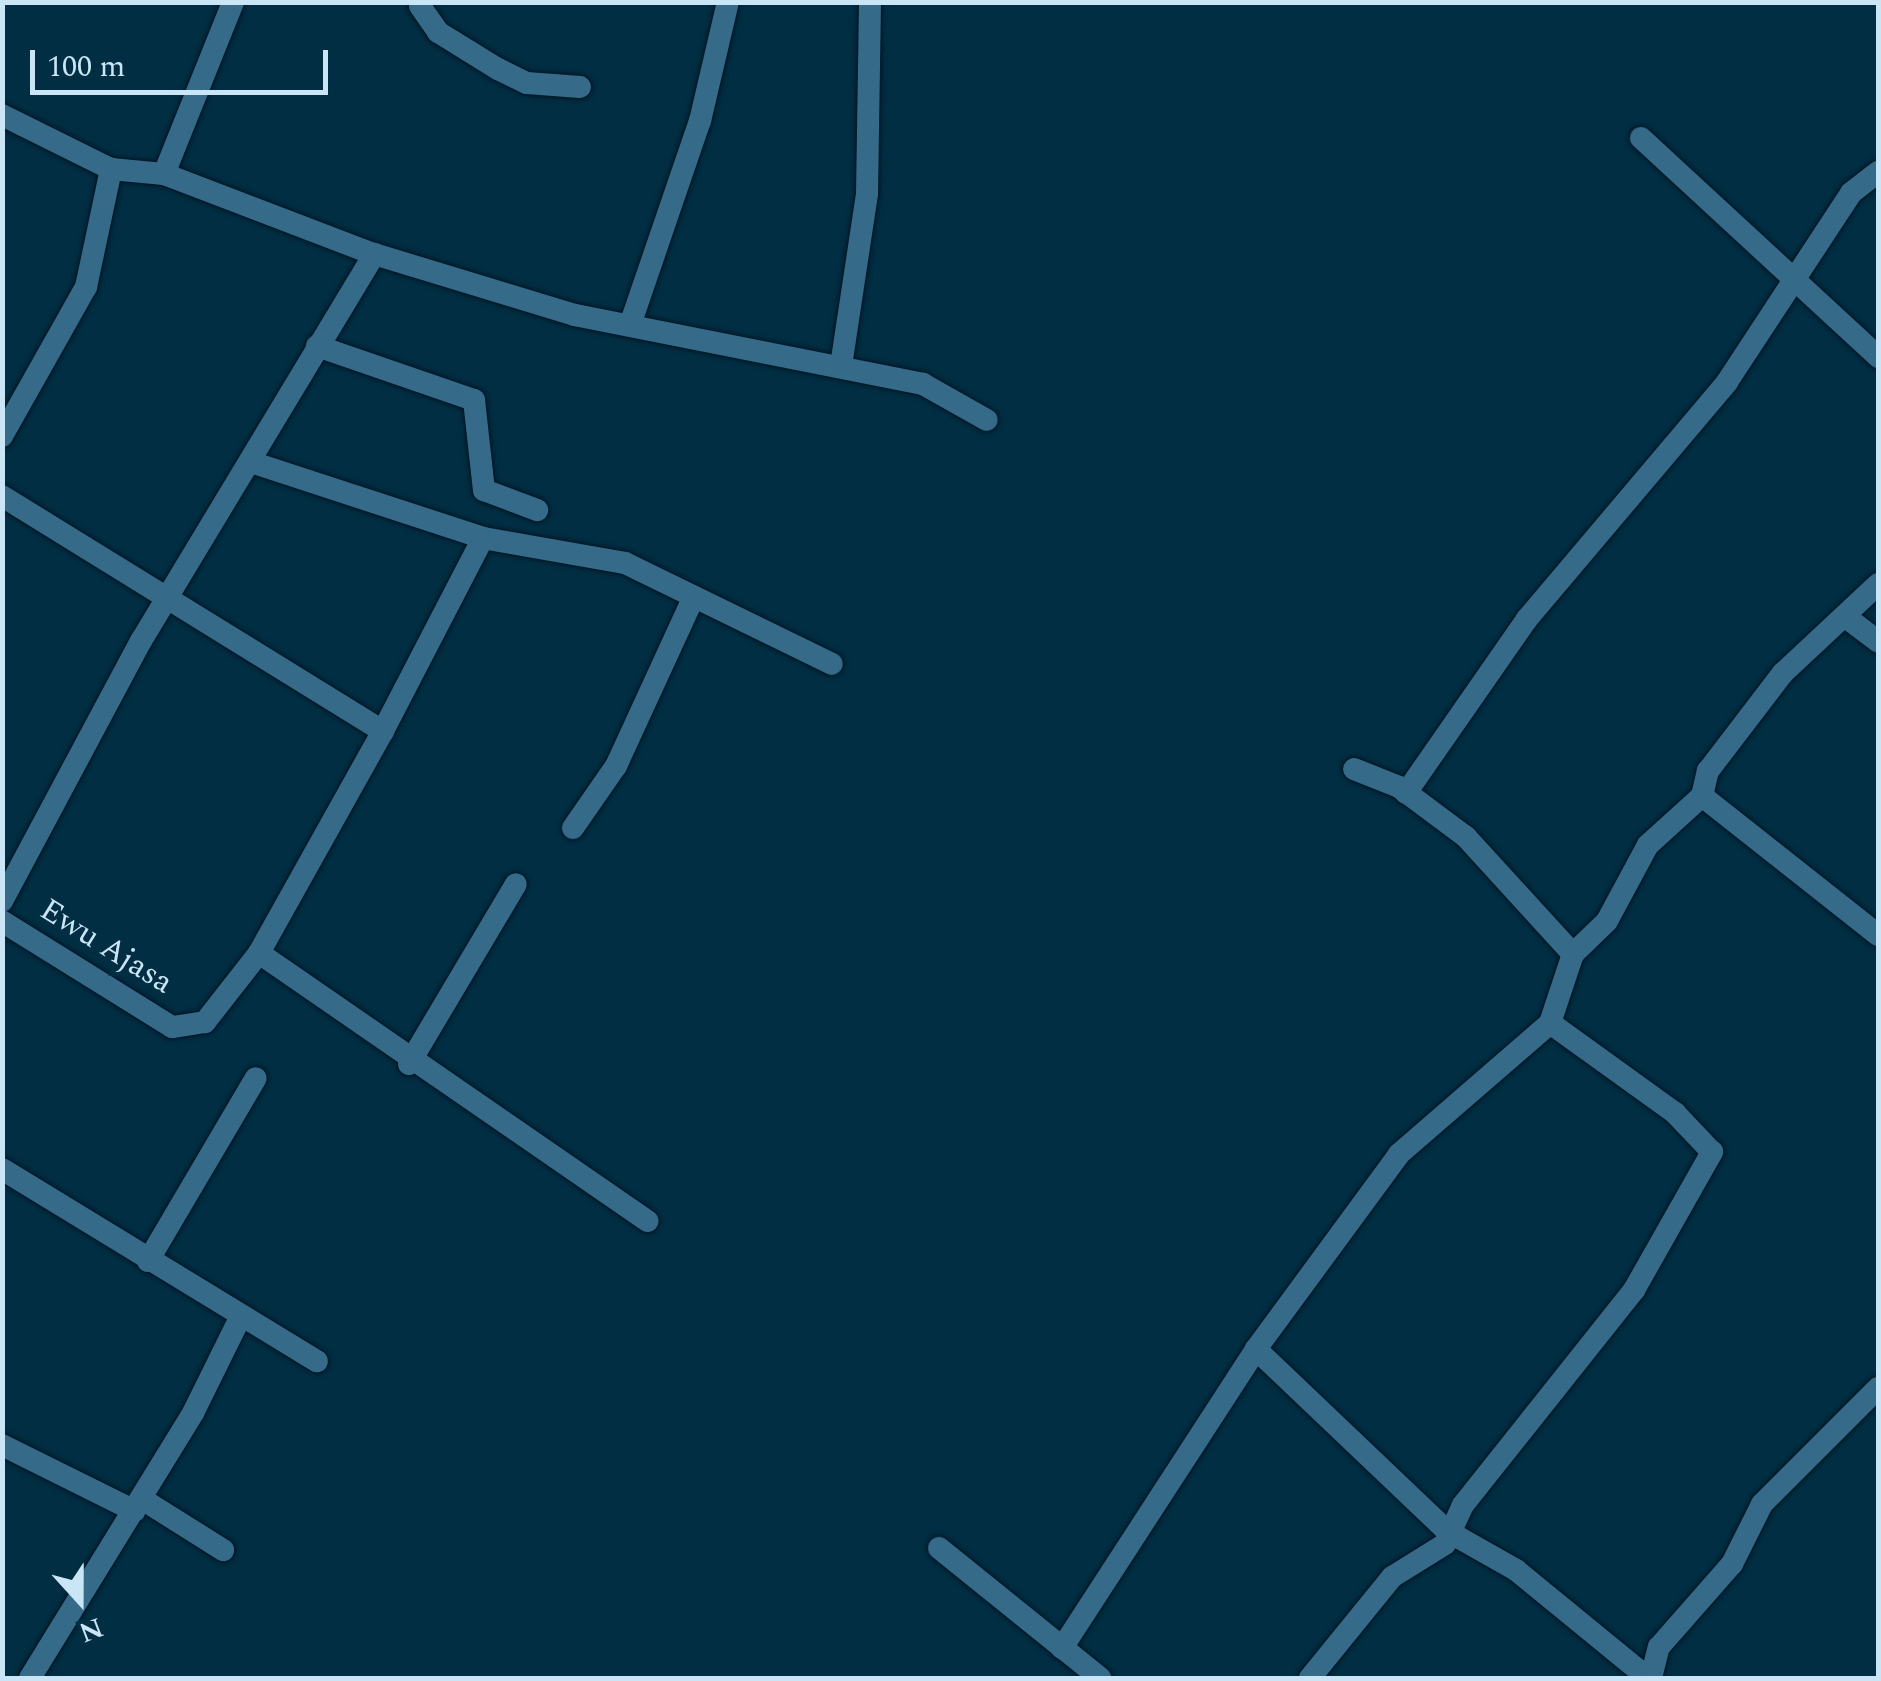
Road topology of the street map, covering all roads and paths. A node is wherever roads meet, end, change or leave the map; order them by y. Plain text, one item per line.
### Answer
1 (233, 2) edge
2 (728, 2) edge
3 (870, 2) edge
4 (413, 4) edge
5 (580, 87) dead end
6 (2, 116) edge
7 (1641, 138) dead end
8 (111, 168) junction
9 (1878, 172) edge
10 (164, 174) junction
11 (374, 254) junction
12 (1794, 271) junction
13 (630, 325) junction
14 (317, 346) junction
15 (1878, 358) edge
16 (841, 366) junction
17 (987, 420) dead end
18 (2, 436) edge
19 (251, 462) junction
20 (2, 496) edge
21 (537, 510) dead end
22 (483, 538) junction
23 (1878, 584) edge
24 (170, 599) junction
25 (692, 601) junction
26 (1847, 618) junction
27 (1878, 642) edge
28 (832, 664) dead end
29 (383, 730) junction
30 (1354, 769) dead end
31 (1406, 793) junction
32 (1702, 796) junction
33 (573, 828) dead end
34 (516, 884) dead end
35 (2, 901) edge
36 (2, 921) edge
37 (1878, 935) edge
38 (259, 952) junction
39 (1573, 954) junction
40 (1550, 1023) junction
41 (409, 1064) junction
42 (256, 1078) dead end
43 (2, 1169) edge
44 (647, 1221) dead end
45 (148, 1260) junction
46 (240, 1318) junction
47 (1256, 1349) junction
48 (317, 1361) dead end
49 (1878, 1388) edge
50 (2, 1445) edge
51 (138, 1505) junction
52 (1450, 1534) junction
53 (938, 1548) dead end
54 (223, 1550) dead end
55 (1062, 1648) junction
56 (30, 1678) edge
57 (1100, 1678) edge
58 (1310, 1678) edge
59 (1650, 1678) edge

1 - 10 street
2 - 13 street
3 - 16 street
4 - 5 street
6 - 8 street
7 - 12 street
8 - 10 street
8 - 18 street
9 - 12 street
10 - 11 street
11 - 13 street
11 - 14 street
12 - 15 street
12 - 31 street
13 - 16 street
14 - 19 street
14 - 21 street
16 - 17 street
19 - 22 street
19 - 24 street
20 - 24 street
22 - 25 street
22 - 29 street, Ewu Ajasa
23 - 26 street
24 - 29 street
24 - 35 street
25 - 28 street
25 - 33 street
26 - 27 street
26 - 32 street
29 - 38 street, Ewu Ajasa
30 - 31 street
31 - 39 street
32 - 37 street
32 - 39 street
34 - 41 street
36 - 38 street, Ewu Ajasa
38 - 41 street
39 - 40 street
40 - 47 street
40 - 52 street
41 - 44 street
42 - 45 street
43 - 45 street
45 - 46 street
46 - 48 street
46 - 51 street
47 - 52 street
47 - 55 street
49 - 59 street
50 - 51 street
51 - 54 street
51 - 56 street
52 - 58 street
52 - 59 street
53 - 55 street
55 - 57 street

